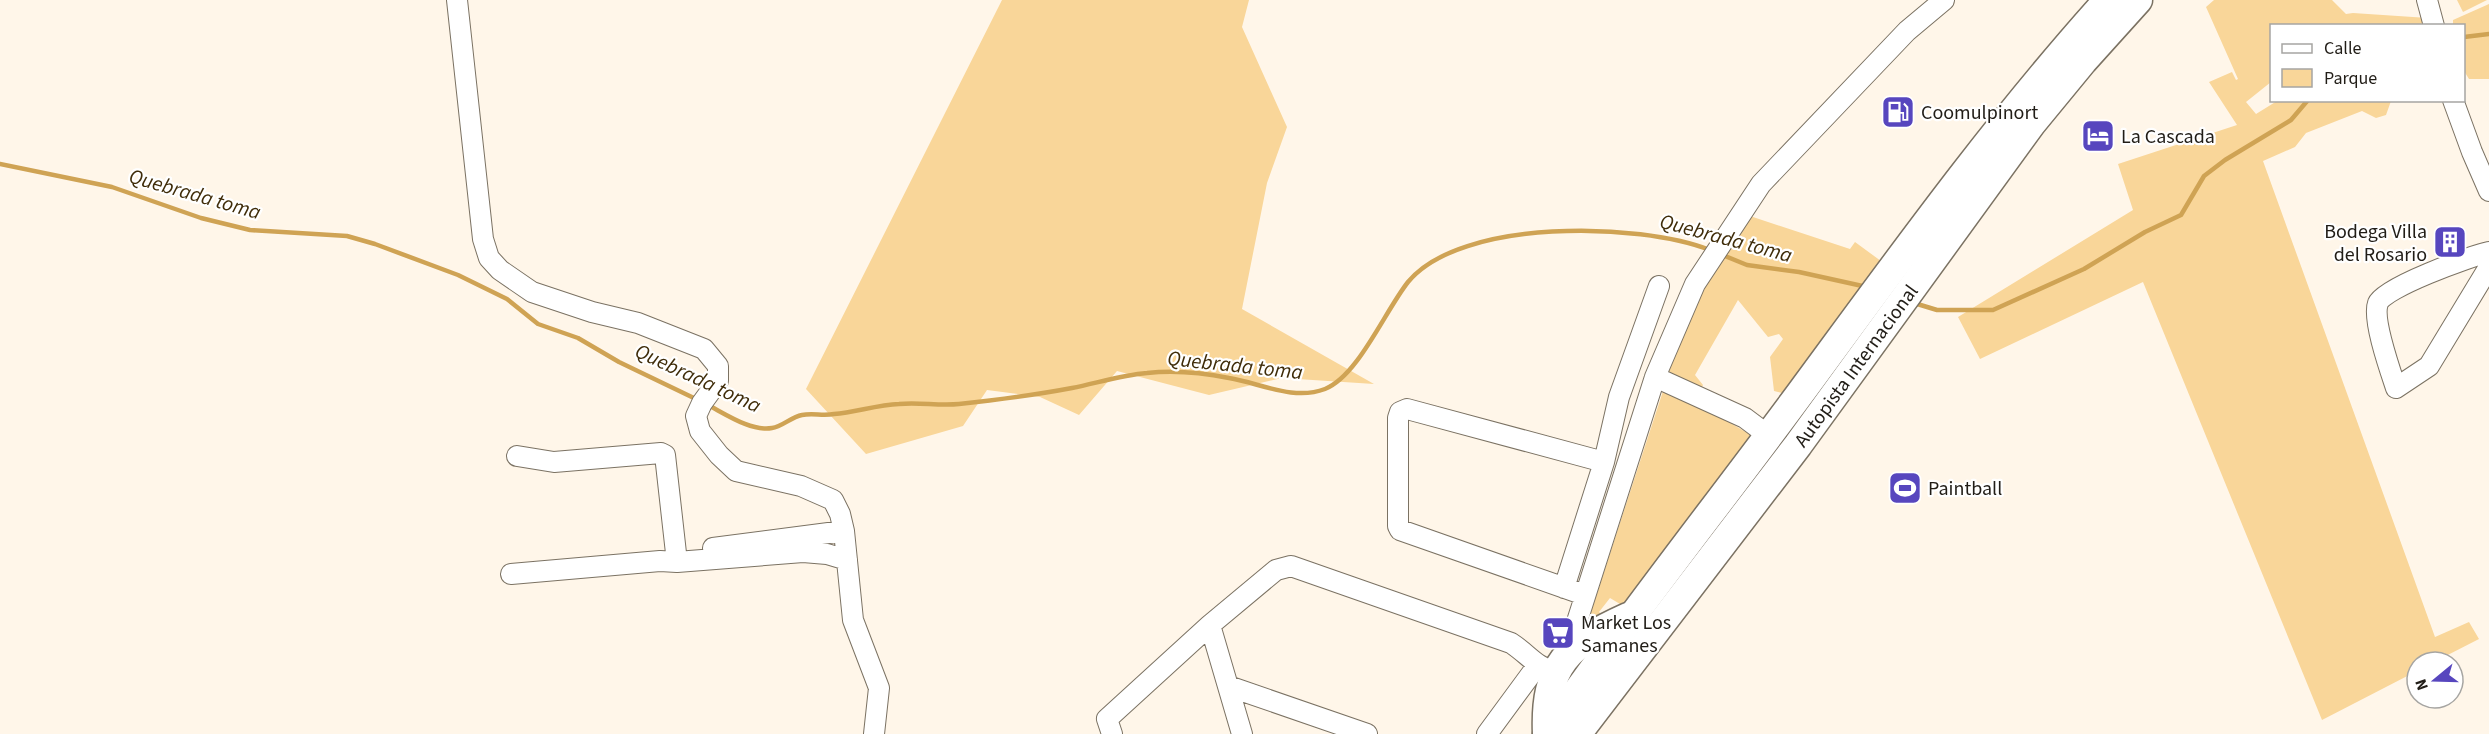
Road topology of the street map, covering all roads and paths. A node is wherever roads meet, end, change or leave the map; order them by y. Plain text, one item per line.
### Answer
1 (457, 0) edge
2 (1944, 0) edge
3 (2108, 0) edge
4 (2138, 0) edge
5 (2427, 0) edge
6 (2433, 24) edge
7 (2454, 102) edge
8 (2489, 191) edge
9 (2489, 252) edge
10 (2489, 267) edge
11 (1659, 286) dead end
12 (1655, 377) junction
13 (1769, 436) junction
14 (517, 456) dead end
15 (1604, 462) junction
16 (844, 531) junction
17 (749, 550) junction
18 (671, 559) junction
19 (848, 560) junction
20 (511, 574) dead end
21 (1564, 588) junction
22 (1585, 595) junction
23 (1635, 614) junction
24 (1210, 625) junction
25 (1552, 665) junction
26 (1228, 686) junction
27 (874, 734) edge
28 (1112, 734) edge
29 (1242, 734) edge
30 (1366, 734) edge
31 (1487, 734) edge
32 (1547, 734) edge
33 (1577, 734) edge

1 - 16 street
2 - 12 street
3 - 13 highway, Autopista Internacional
4 - 33 highway, Autopista Internacional
5 - 6 street
7 - 8 street
9 - 10 street
11 - 15 street
12 - 13 street
12 - 22 street
13 - 23 highway, Autopista Internacional
14 - 18 street
15 - 21 street
15 - 21 street
16 - 17 street
16 - 19 street
17 - 18 street
17 - 19 street
18 - 20 street
19 - 27 street
21 - 22 street
22 - 25 street
23 - 25 highway
23 - 32 highway, Autopista Internacional
24 - 25 street
24 - 26 street
24 - 28 street
25 - 31 street
25 - 32 highway
26 - 29 street
26 - 30 street

